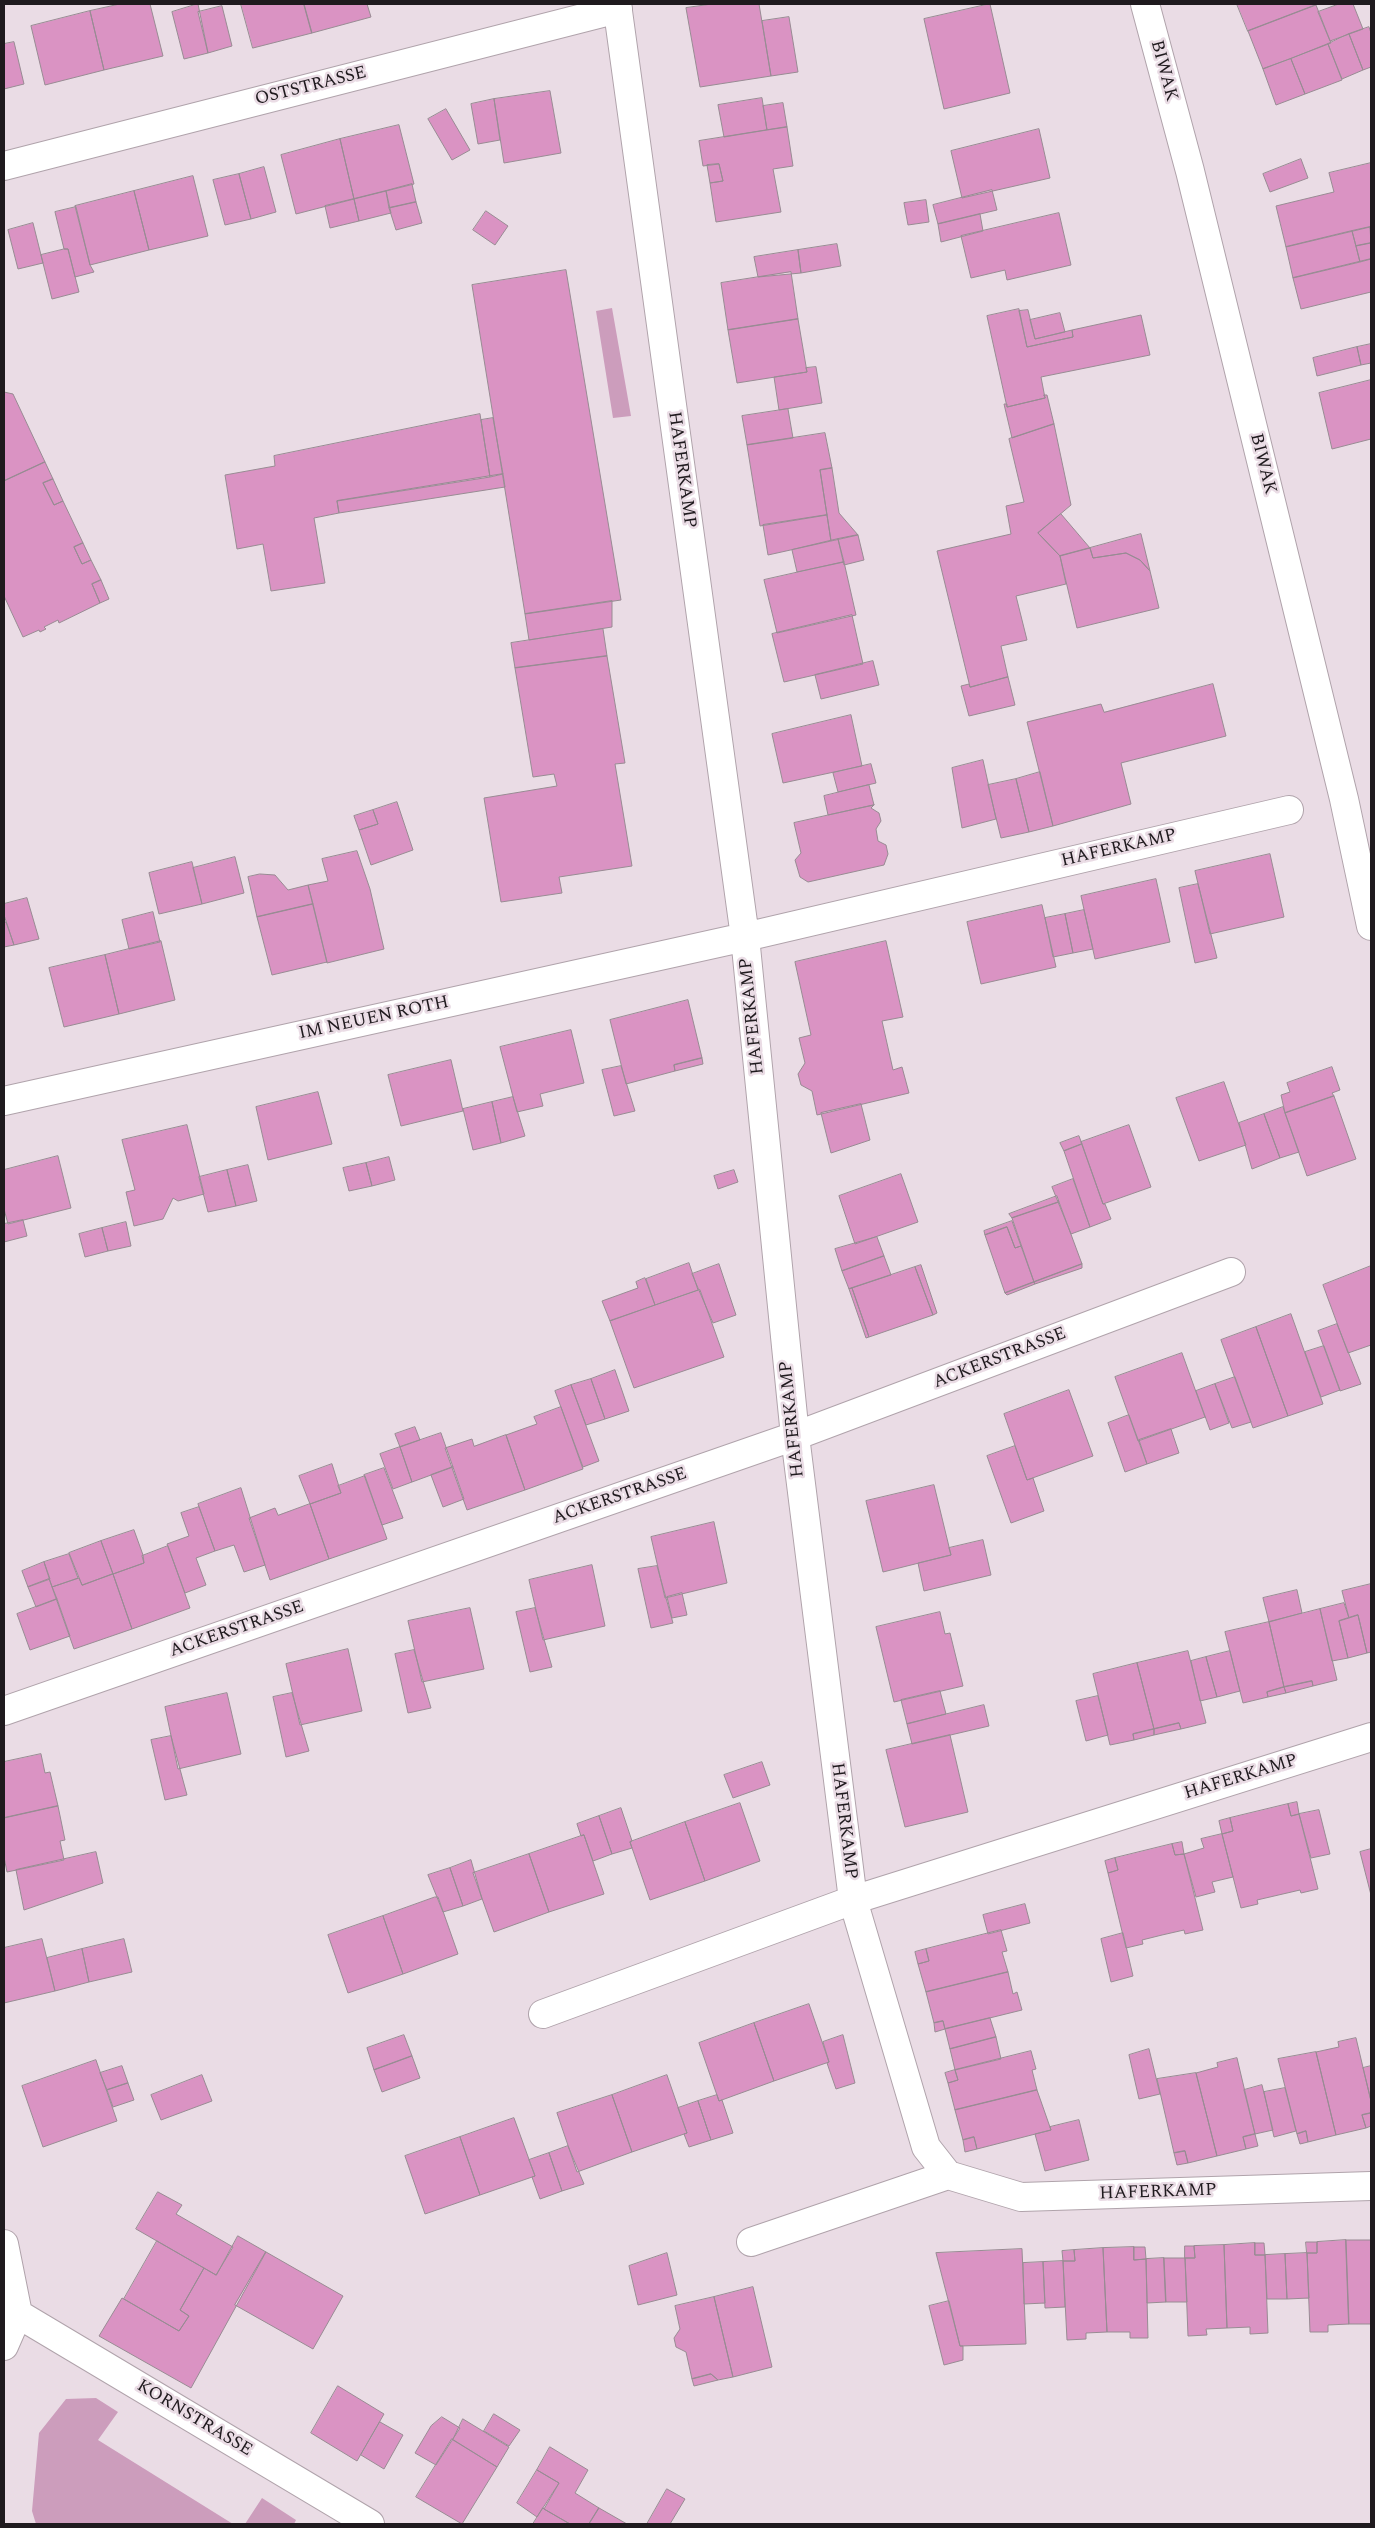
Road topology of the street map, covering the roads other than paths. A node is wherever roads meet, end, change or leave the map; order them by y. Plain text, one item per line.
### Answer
1 (1145, 4) edge
2 (618, 6) edge
3 (4, 166) edge
4 (1289, 810) dead end
5 (1371, 926) edge
6 (745, 937) junction
7 (4, 1101) edge
8 (1231, 1272) dead end
9 (795, 1436) junction
10 (4, 1711) edge
11 (1371, 1737) edge
12 (852, 1900) junction
13 (543, 2014) dead end
14 (948, 2176) junction
15 (1371, 2186) edge
16 (751, 2242) dead end
17 (4, 2244) edge
18 (18, 2314) junction
19 (4, 2346) edge
20 (370, 2524) edge

1 - 5 street, BIWAK
2 - 3 street, OSTSTRASSE
2 - 6 street, HAFERKAMP
4 - 6 street, HAFERKAMP
6 - 7 street, IM NEUEN ROTH
6 - 9 street, HAFERKAMP
8 - 9 street, ACKERSTRASSE
9 - 10 street, ACKERSTRASSE
9 - 12 street, HAFERKAMP
11 - 12 street, HAFERKAMP
12 - 13 street, HAFERKAMP
12 - 14 street, HAFERKAMP
14 - 15 street, HAFERKAMP
14 - 16 street
17 - 18 street
18 - 19 street
18 - 20 street, KORNSTRASSE

